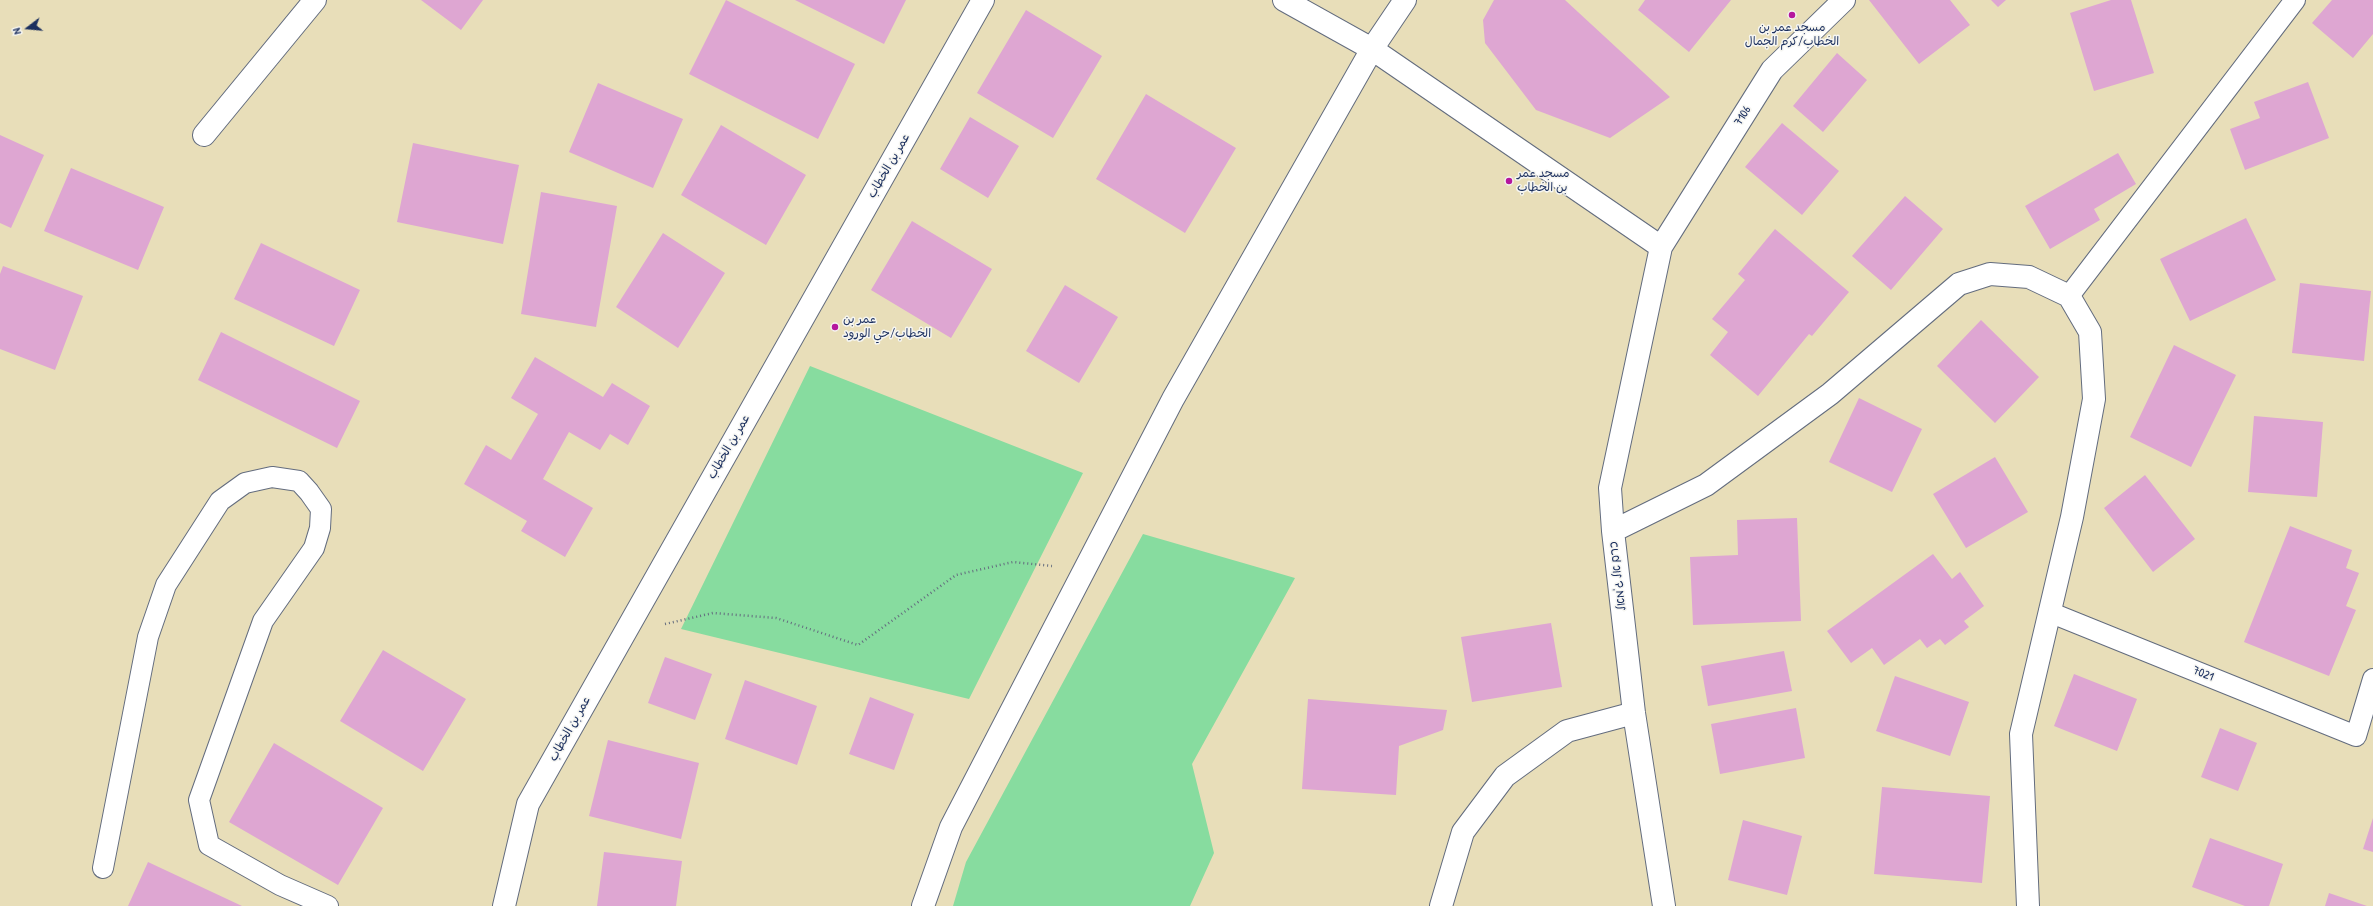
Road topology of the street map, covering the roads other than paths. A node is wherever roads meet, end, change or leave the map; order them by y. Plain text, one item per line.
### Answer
1 (315, 0) edge
2 (983, 0) edge
3 (1284, 0) edge
4 (1405, 0) edge
5 (1844, 0) edge
6 (2295, 0) edge
7 (1372, 49) junction
8 (204, 135) dead end
9 (1661, 248) junction
10 (2069, 296) junction
11 (1613, 531) junction
12 (2049, 612) junction
13 (2373, 679) edge
14 (1634, 713) junction
15 (103, 868) dead end
16 (328, 906) edge
17 (504, 906) edge
18 (923, 906) edge
19 (1441, 906) edge
20 (1664, 906) edge
21 (2028, 906) edge

1 - 8 street
2 - 17 street, عمر بن الخطاب
3 - 7 street
4 - 7 street
5 - 9 street, 7106
6 - 10 lane
7 - 9 street
7 - 18 street
9 - 11 street, כרם אל ג'מאל
10 - 11 street
10 - 12 street
11 - 14 street, כרם אל ג'מאל
12 - 13 lane, 7021
12 - 21 street
14 - 19 street
14 - 20 street, כרם אל ג'מאל
15 - 16 lane

